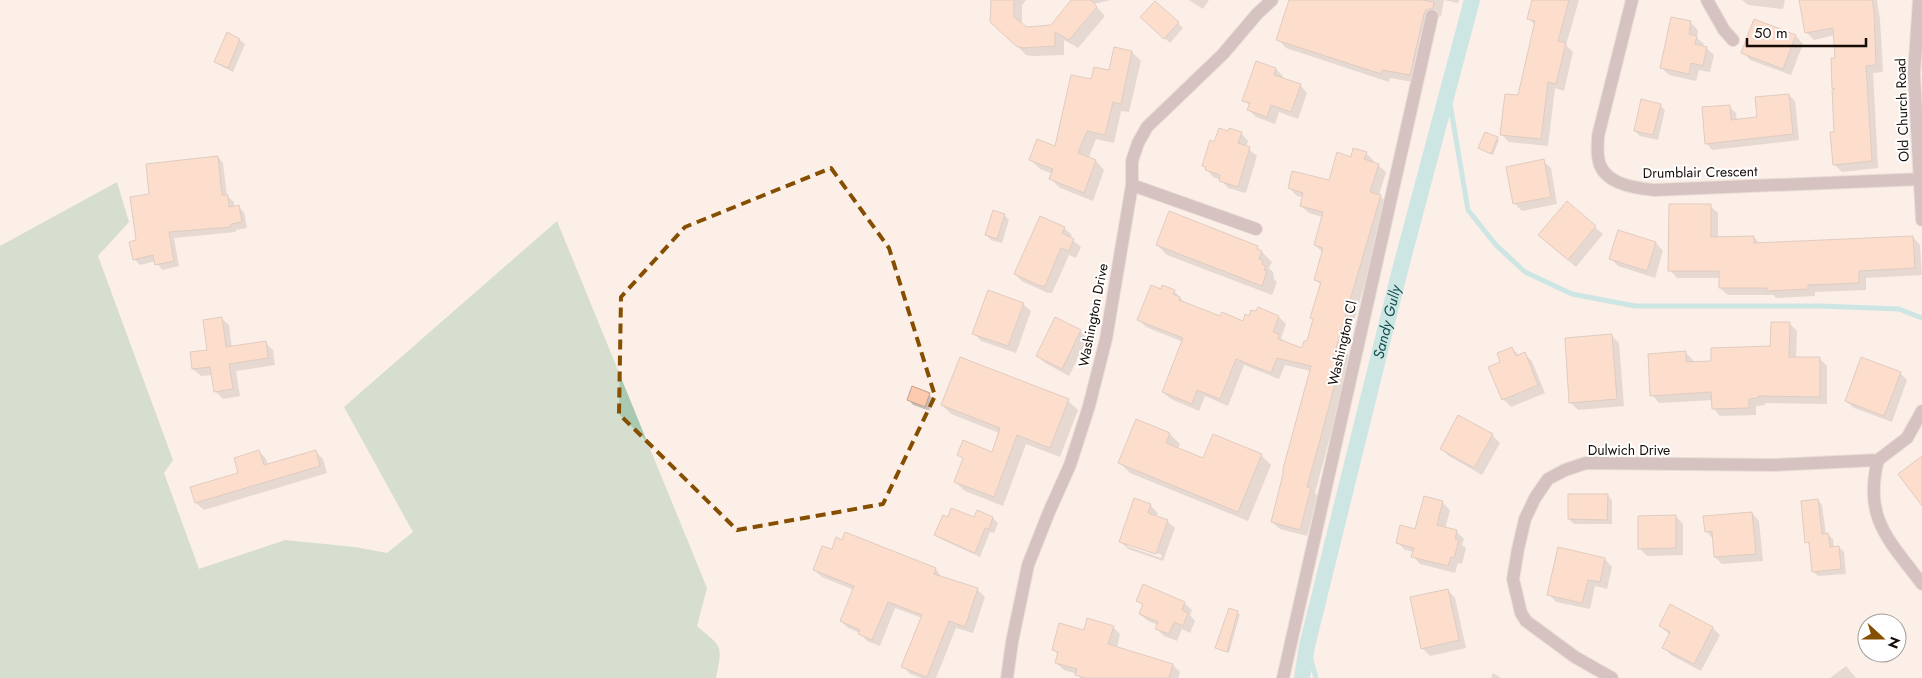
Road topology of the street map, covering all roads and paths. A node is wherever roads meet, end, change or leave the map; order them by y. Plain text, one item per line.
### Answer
1 (1272, 0) edge
2 (1632, 0) edge
3 (1707, 0) edge
4 (1919, 0) edge
5 (1432, 16) dead end
6 (1733, 40) dead end
7 (1921, 180) edge
8 (1132, 185) junction
9 (1922, 220) edge
10 (1256, 229) dead end
11 (1922, 411) edge
12 (1878, 460) junction
13 (1922, 584) edge
14 (1007, 678) edge
15 (1283, 678) edge
16 (1612, 678) edge

1 - 8 street, Washington Drive
2 - 7 street, Drumblair Crescent
3 - 6 street
4 - 7 street, Old Church Road
5 - 15 street, Washington Cl
7 - 9 street, Old Church Road
8 - 10 street
8 - 14 street, Washington Drive
11 - 12 street
12 - 13 street
12 - 16 street, Dulwich Drive

